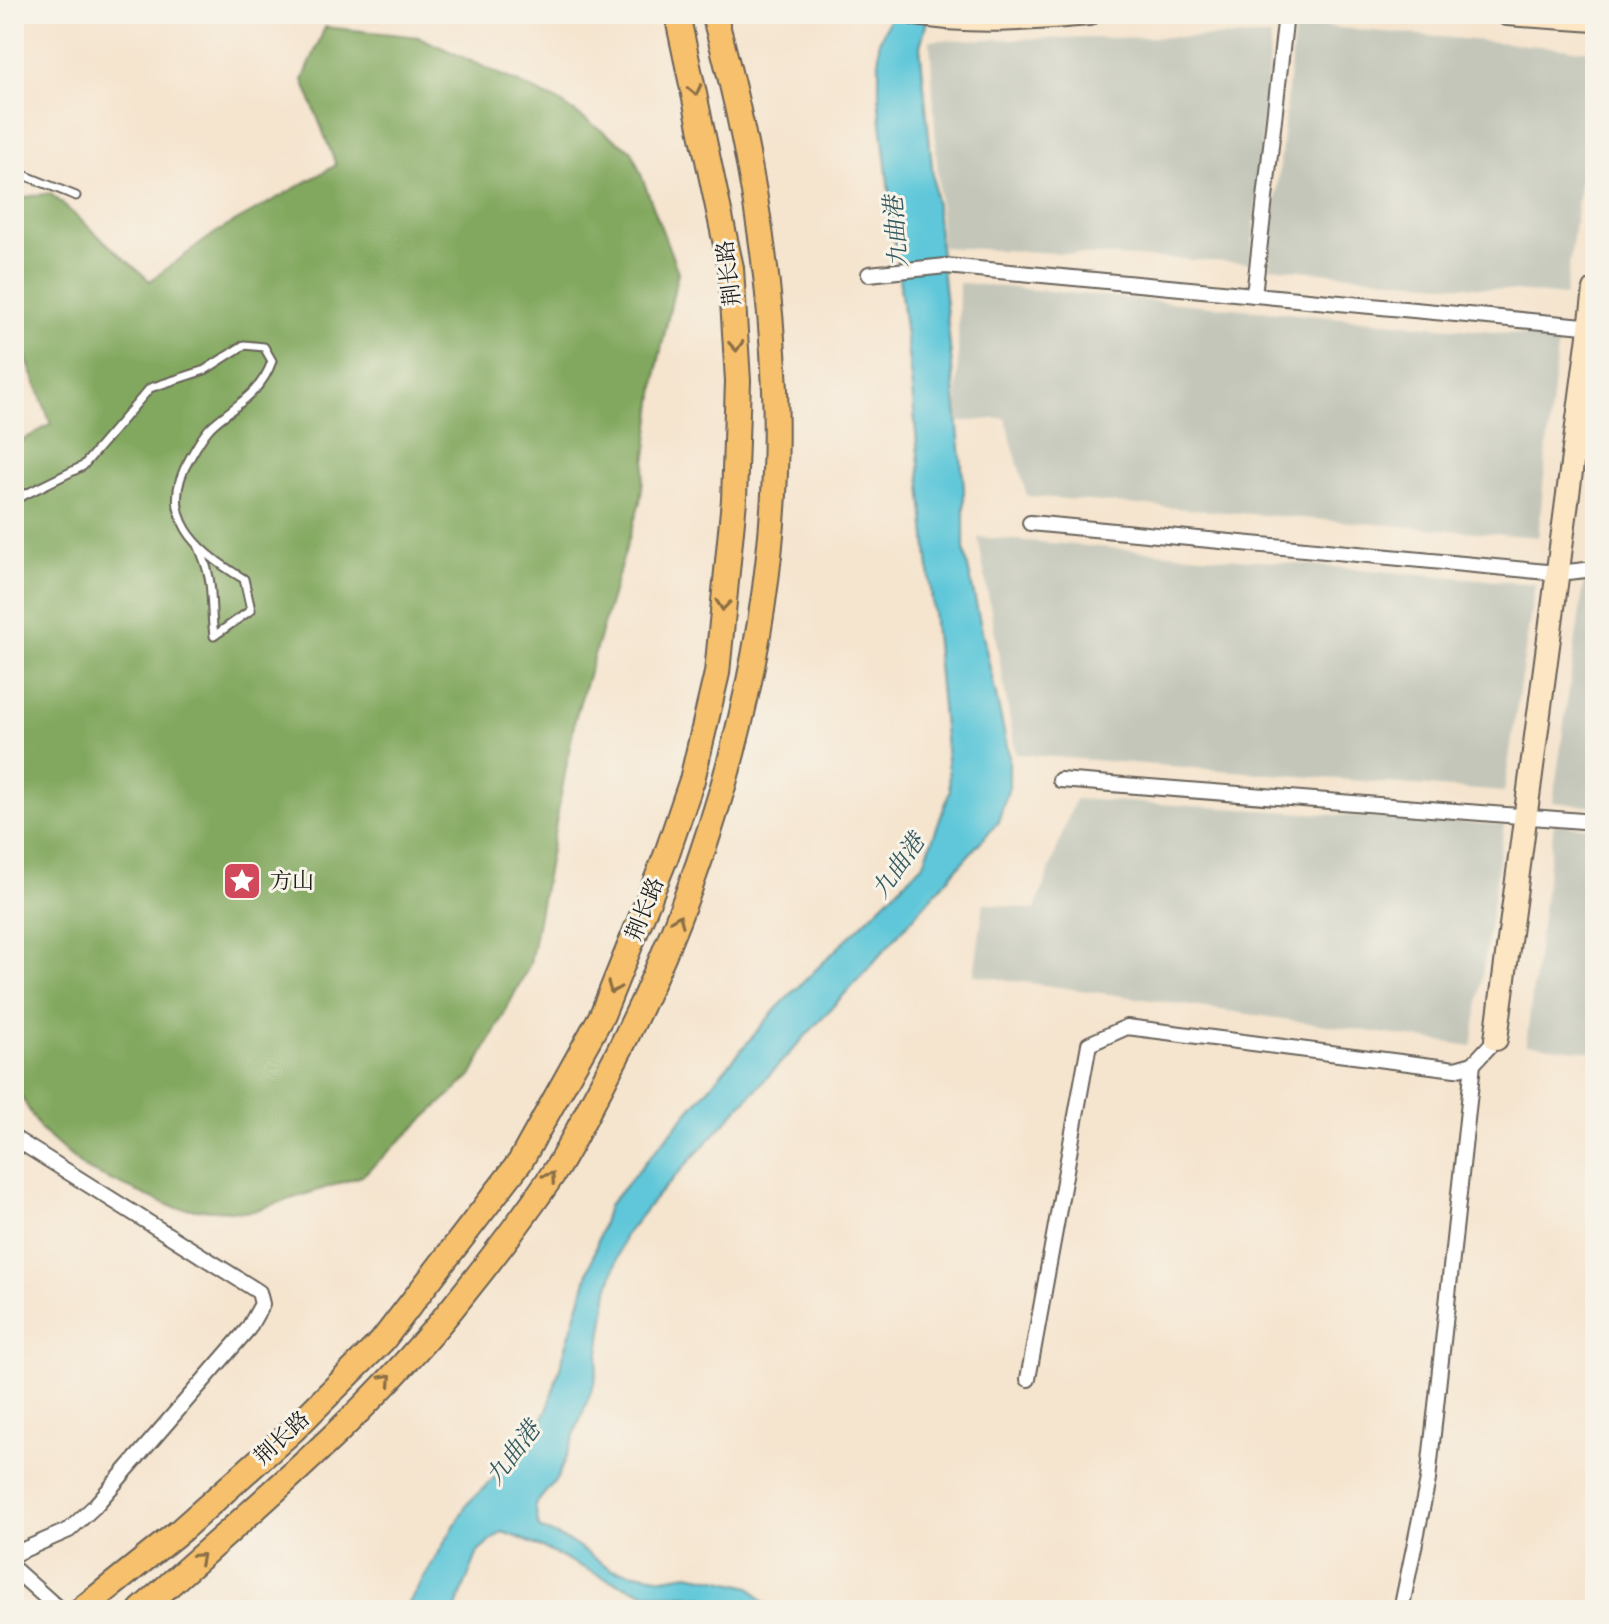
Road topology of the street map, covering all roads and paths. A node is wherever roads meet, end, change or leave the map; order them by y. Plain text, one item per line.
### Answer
1 (677, 14) edge
2 (714, 14) edge
3 (915, 14) edge
4 (1089, 14) edge
5 (1286, 14) edge
6 (1507, 14) edge
7 (1595, 20) edge
8 (14, 171) edge
9 (76, 196) dead end
10 (869, 274) dead end
11 (1595, 290) edge
12 (1254, 295) junction
13 (1592, 326) edge
14 (14, 500) edge
15 (1030, 523) dead end
16 (198, 545) junction
17 (1595, 569) edge
18 (1558, 573) junction
19 (1060, 780) dead end
20 (1526, 815) junction
21 (1595, 822) edge
22 (1496, 1039) joint
23 (1473, 1064) junction
24 (14, 1138) edge
25 (1028, 1379) dead end
26 (14, 1554) edge
27 (14, 1569) edge
28 (60, 1610) edge
29 (81, 1610) edge
30 (141, 1610) edge
31 (876, 1610) edge
32 (910, 1610) edge
33 (1401, 1610) edge

1 -> 29 main road, 荆长路
30 -> 2 main road, 荆长路
3 - 4 street
5 - 12 street
6 - 7 street
8 - 9 lane
10 - 12 street
11 - 13 street
12 - 13 street
13 - 18 street
14 - 16 lane
15 - 18 street
16 - 16 lane
17 - 18 street
18 - 20 street
19 - 20 street
20 - 21 street
20 - 22 street
22 - 23 street
23 - 25 street
23 - 33 street
24 - 26 street
27 - 28 street
31 - 32 path

